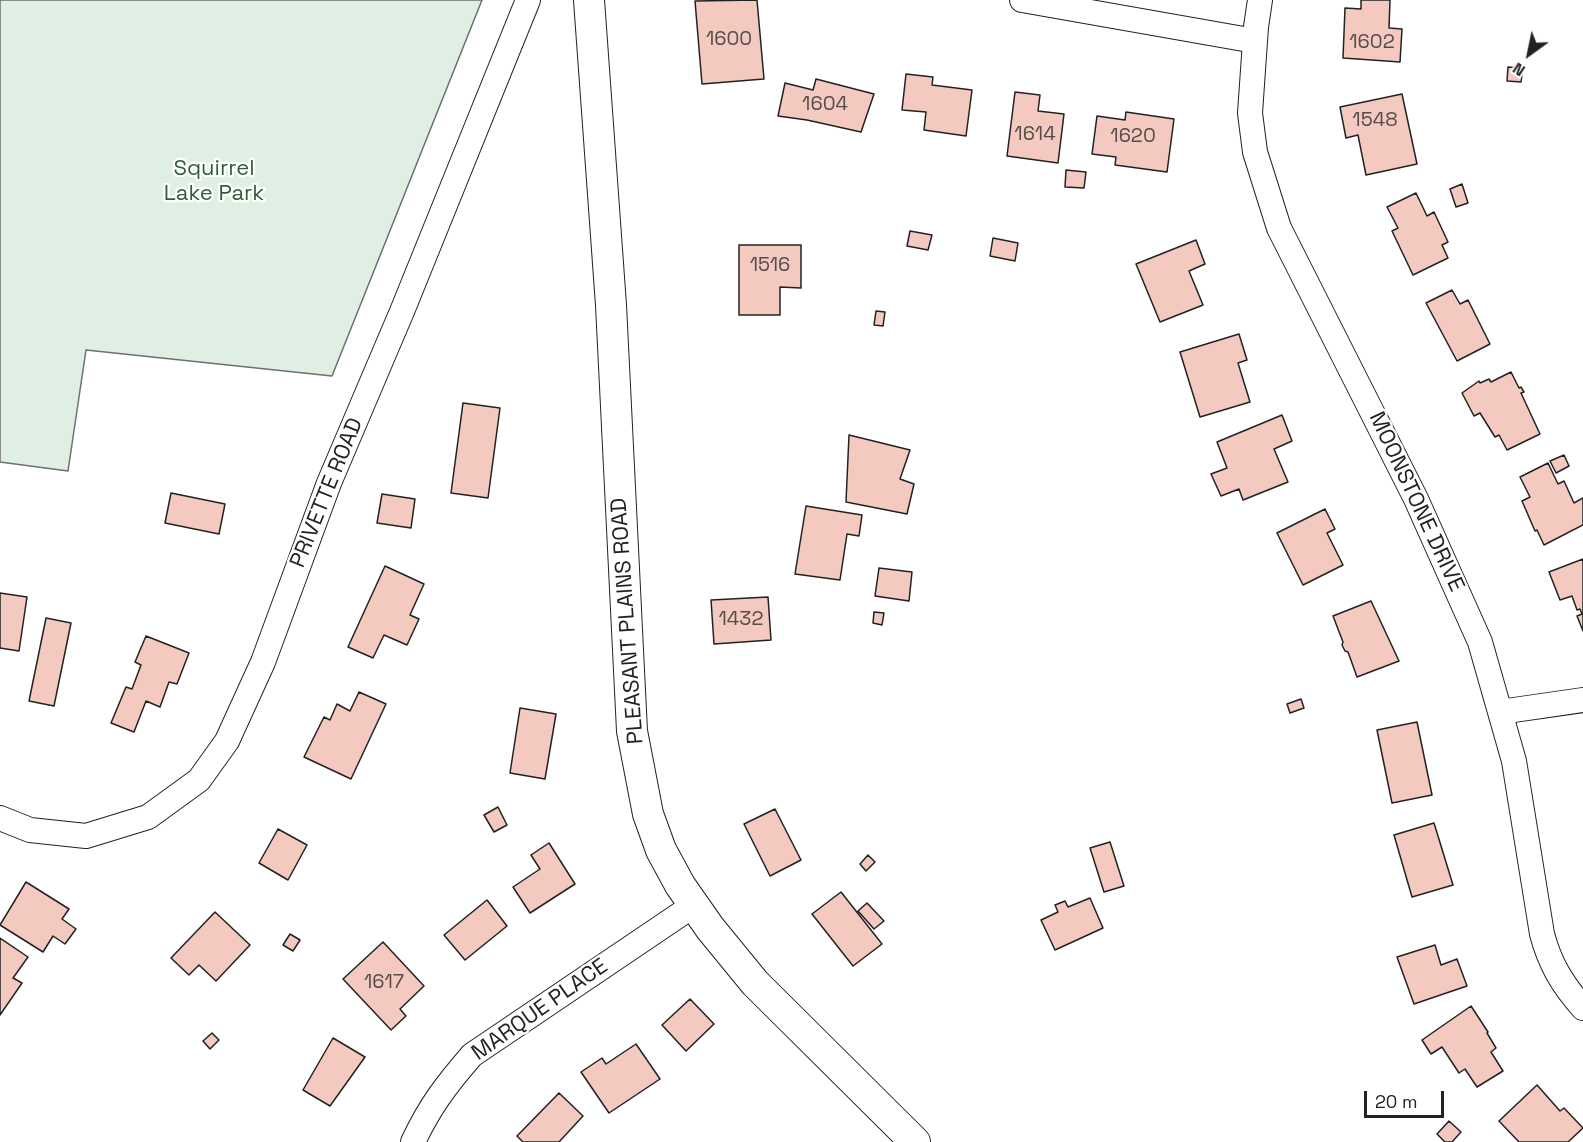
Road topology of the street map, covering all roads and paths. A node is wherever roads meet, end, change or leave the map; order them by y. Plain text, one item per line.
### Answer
1 (528, 0) edge
2 (589, 0) edge
3 (1022, 0) edge
4 (1260, 0) edge
5 (1255, 41) junction
6 (1583, 700) edge
7 (1500, 712) junction
8 (0, 818) edge
9 (694, 905) junction
10 (1583, 1008) edge
11 (413, 1142) edge
12 (915, 1142) edge

1 - 8 street, PRIVETTE ROAD
2 - 9 street, PLEASANT PLAINS ROAD
3 - 5 street
4 - 5 street, MOONSTONE DRIVE
5 - 7 street, MOONSTONE DRIVE
6 - 7 street
7 - 10 street, MOONSTONE DRIVE
9 - 11 street, MARQUE PLACE
9 - 12 street, PLEASANT PLAINS ROAD

